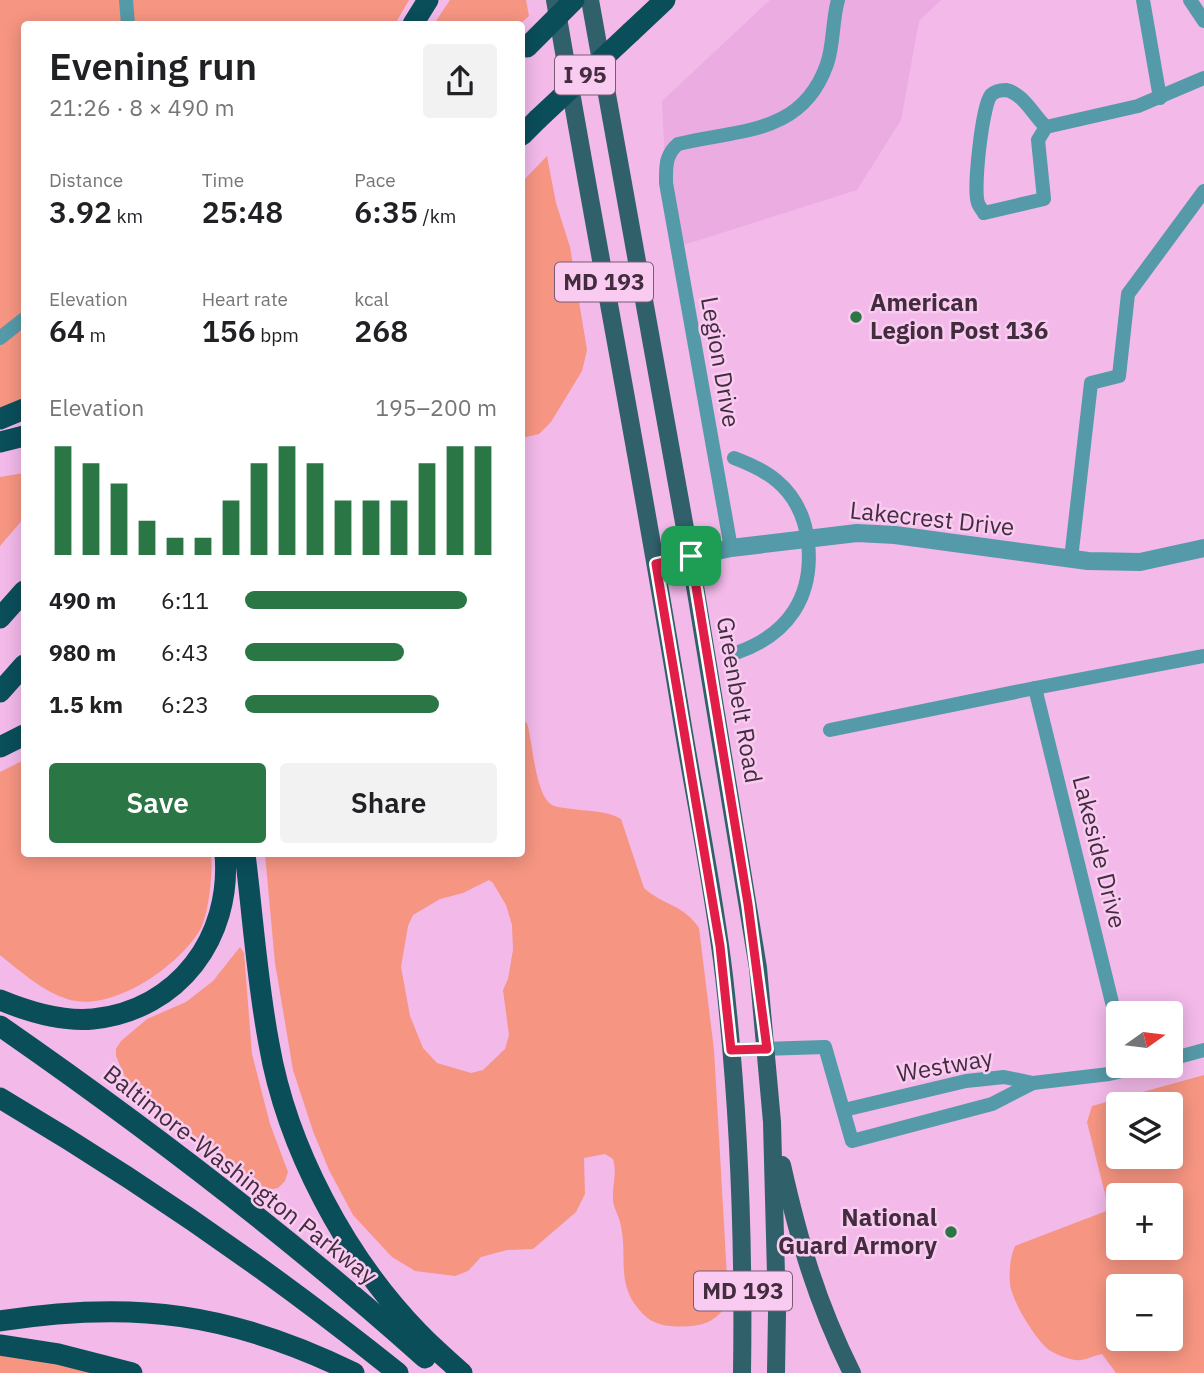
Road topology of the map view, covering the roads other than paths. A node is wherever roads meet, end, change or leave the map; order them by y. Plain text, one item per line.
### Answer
1 (126, 0) edge
2 (428, 0) edge
3 (555, 0) edge
4 (574, 0) edge
5 (590, 0) edge
6 (665, 0) edge
7 (838, 0) edge
8 (1143, 0) edge
9 (1190, 0) edge
10 (128, 21) edge
11 (415, 21) edge
12 (1204, 21) edge
13 (525, 49) edge
14 (1204, 78) edge
15 (1160, 98) junction
16 (1046, 127) junction
17 (525, 132) edge
18 (1204, 191) edge
19 (21, 322) edge
20 (0, 338) edge
21 (21, 410) edge
22 (0, 419) edge
23 (21, 437) edge
24 (0, 442) edge
25 (734, 458) dead end
26 (807, 538) junction
27 (730, 548) junction
28 (1204, 548) edge
29 (691, 556) junction
30 (1071, 559) junction
31 (656, 564) junction
32 (21, 594) edge
33 (0, 618) edge
34 (736, 653) dead end
35 (1204, 656) edge
36 (21, 668) edge
37 (1035, 688) junction
38 (0, 692) edge
39 (831, 730) dead end
40 (21, 736) edge
41 (0, 747) edge
42 (225, 857) edge
43 (245, 857) edge
44 (0, 1000) edge
45 (1112, 1001) edge
46 (0, 1026) edge
47 (767, 1049) junction
48 (731, 1050) junction
49 (1204, 1050) edge
50 (1183, 1056) edge
51 (1106, 1071) edge
52 (1033, 1083) junction
53 (0, 1098) edge
54 (844, 1110) junction
55 (772, 1122) junction
56 (0, 1321) edge
57 (0, 1345) edge
58 (132, 1373) edge
59 (354, 1373) edge
60 (398, 1373) edge
61 (443, 1373) edge
62 (462, 1373) edge
63 (742, 1373) edge
64 (776, 1373) edge
65 (852, 1373) edge

1 - 10 street
2 - 11 highway
3 - 31 main road, MD 193
4 - 13 highway, I 95, bridge
5 - 29 main road, Greenbelt Road / MD 193
6 - 17 highway, I 95, bridge
7 - 27 street, Legion Drive
8 - 15 street
9 - 12 street
14 - 15 street
15 - 16 street
16 - 16 street
18 - 30 street
19 - 20 street
21 - 22 highway
23 - 24 highway
25 - 26 street
26 - 27 street, Lakecrest Drive
26 - 30 street, Lakecrest Drive
26 - 34 street
27 - 29 street, Lakecrest Drive
28 - 30 street, Lakecrest Drive
29 - 31 street, Lakecrest Drive
29 - 47 main road, Greenbelt Road / MD 193
31 - 48 main road, MD 193
32 - 33 highway
35 - 37 street
36 - 38 highway
37 - 39 street
37 - 45 street, Lakeside Drive
40 - 41 highway
42 - 44 highway
43 - 62 highway
46 - 61 highway, Baltimore-Washington Parkway
47 - 48 street
47 - 54 street
47 - 55 main road, Greenbelt Road / MD 193
48 - 63 main road, MD 193
49 - 50 street
51 - 52 street
52 - 54 street, Westway
52 - 54 street, Westway
53 - 60 highway
55 - 64 main road, Greenbelt Road / MD 193
55 - 65 main road
56 - 59 highway
57 - 58 highway

